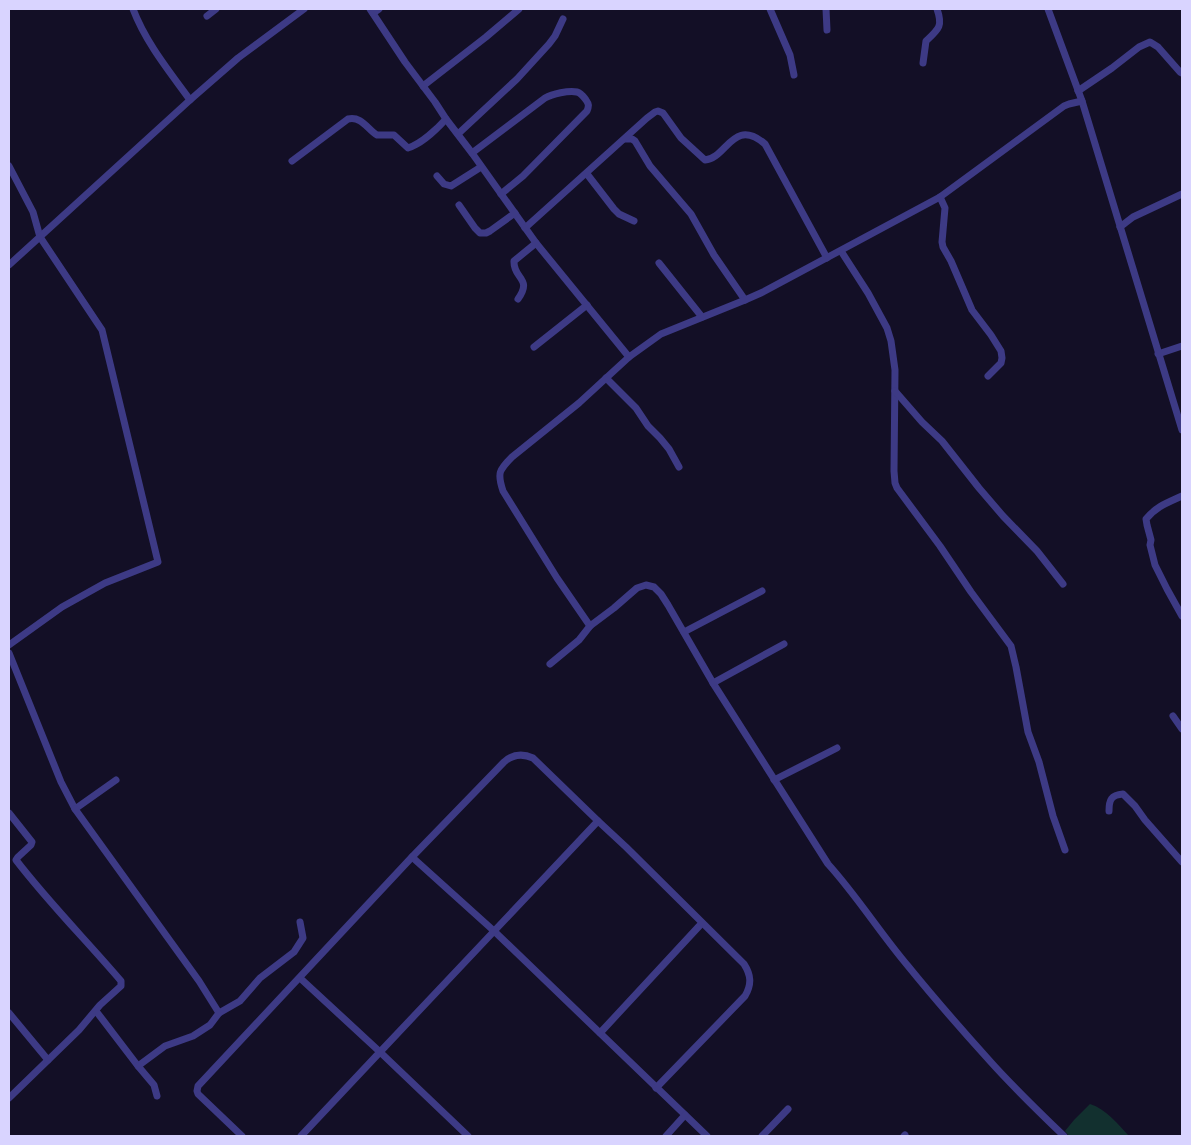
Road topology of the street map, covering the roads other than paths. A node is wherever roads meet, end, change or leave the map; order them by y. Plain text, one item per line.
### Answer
1 (133, 9) edge
2 (216, 9) edge
3 (304, 9) edge
4 (519, 9) edge
5 (770, 9) edge
6 (826, 9) edge
7 (937, 9) edge
8 (1048, 9) edge
9 (374, 10) edge
10 (207, 16) dead end
11 (563, 19) dead end
12 (827, 30) dead end
13 (923, 63) dead end
14 (1182, 72) edge
15 (794, 75) dead end
16 (423, 86) junction
17 (1078, 92) junction
18 (190, 100) junction
19 (1082, 101) junction
20 (446, 119) junction
21 (458, 134) junction
22 (624, 140) junction
23 (472, 153) junction
24 (292, 161) dead end
25 (9, 166) edge
26 (481, 167) junction
27 (587, 174) junction
28 (437, 176) dead end
29 (501, 194) junction
30 (1182, 194) edge
31 (940, 197) junction
32 (460, 205) dead end
33 (515, 213) junction
34 (634, 222) dead end
35 (1120, 227) junction
36 (525, 228) junction
37 (40, 237) junction
38 (536, 243) junction
39 (840, 251) junction
40 (827, 258) junction
41 (659, 263) dead end
42 (9, 265) edge
43 (518, 299) dead end
44 (744, 300) junction
45 (587, 305) junction
46 (702, 317) junction
47 (1182, 346) edge
48 (534, 347) dead end
49 (1158, 354) junction
50 (629, 356) junction
51 (988, 376) dead end
52 (606, 378) junction
53 (895, 391) junction
54 (1182, 430) edge
55 (679, 467) dead end
56 (1182, 496) edge
57 (1063, 584) dead end
58 (762, 591) dead end
59 (1182, 616) edge
60 (590, 626) junction
61 (684, 632) junction
62 (784, 644) dead end
63 (9, 645) edge
64 (9, 653) edge
65 (550, 664) dead end
66 (713, 683) junction
67 (1173, 716) dead end
68 (1182, 728) edge
69 (837, 748) dead end
70 (116, 780) dead end
71 (774, 780) junction
72 (75, 809) junction
73 (1109, 811) dead end
74 (9, 813) edge
75 (598, 822) junction
76 (1066, 850) dead end
77 (412, 857) junction
78 (1182, 862) edge
79 (300, 922) dead end
80 (702, 923) junction
81 (494, 931) junction
82 (300, 978) junction
83 (96, 1010) junction
84 (219, 1012) junction
85 (9, 1013) edge
86 (600, 1033) junction
87 (380, 1052) junction
88 (48, 1060) junction
89 (138, 1066) junction
90 (656, 1088) junction
91 (157, 1096) dead end
92 (9, 1098) edge
93 (788, 1109) dead end
94 (685, 1115) junction
95 (242, 1136) edge
96 (301, 1136) edge
97 (468, 1136) edge
98 (666, 1136) edge
99 (707, 1136) edge
100 (762, 1136) edge
101 (1064, 1136) edge

1 - 18 street
2 - 10 street
3 - 18 street
4 - 16 street
5 - 15 street
6 - 12 street
7 - 13 street
8 - 17 street
9 - 16 street
11 - 21 street
14 - 17 street
16 - 20 street
17 - 19 street
18 - 37 street
19 - 31 street
19 - 35 street
20 - 21 street
20 - 24 street
21 - 23 street
22 - 27 street
22 - 40 street
22 - 44 street
23 - 26 street
23 - 29 street
25 - 37 street
26 - 28 street
26 - 29 street
27 - 34 street
27 - 36 street
29 - 33 street
30 - 35 street
31 - 39 street
31 - 51 street
32 - 33 street
33 - 36 street
35 - 49 street
36 - 38 street
37 - 42 street
37 - 63 street
38 - 43 street
38 - 45 street
39 - 40 street
39 - 53 street
40 - 44 street
41 - 46 street
44 - 46 street
45 - 48 street
45 - 50 street
46 - 50 street
47 - 49 street
49 - 54 street
50 - 52 street
52 - 55 street
52 - 60 street
53 - 57 street
53 - 76 street
56 - 59 street
58 - 61 street
60 - 61 street
60 - 65 street
61 - 66 street
62 - 66 street
64 - 72 street
66 - 71 street
67 - 68 street
69 - 71 street
70 - 72 street
71 - 101 street
72 - 84 street
73 - 78 street
74 - 83 street
75 - 77 street
75 - 80 street
75 - 81 street
77 - 81 street
77 - 82 street
79 - 84 street
80 - 86 street
80 - 90 street
81 - 86 street
81 - 87 street
82 - 87 street
82 - 95 street
83 - 88 street
83 - 89 street
84 - 89 street
85 - 88 street
86 - 90 street
87 - 96 street
87 - 97 street
88 - 92 street
89 - 91 street
90 - 94 street
93 - 100 street
94 - 98 street
94 - 99 street

